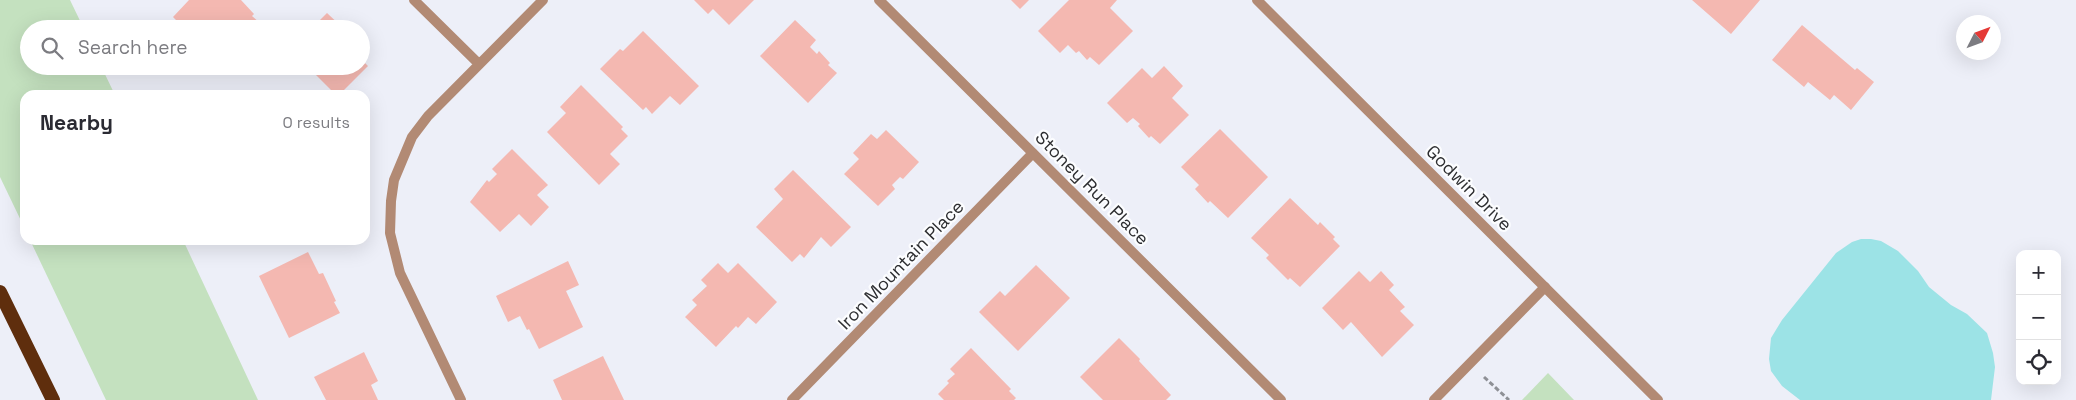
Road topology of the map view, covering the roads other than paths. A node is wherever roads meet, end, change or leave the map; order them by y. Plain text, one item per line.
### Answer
1 (414, 0) edge
2 (543, 0) edge
3 (879, 0) edge
4 (1257, 0) edge
5 (479, 64) junction
6 (1033, 153) junction
7 (1545, 287) junction
8 (0, 292) edge
9 (53, 400) edge
10 (461, 400) edge
11 (792, 400) edge
12 (1281, 400) edge
13 (1434, 400) edge
14 (1658, 400) edge

1 - 5 street
2 - 5 street
3 - 6 street, Stoney Run Place
4 - 7 street, Godwin Drive
5 - 10 street
6 - 11 street, Iron Mountain Place
6 - 12 street, Stoney Run Place
7 - 13 street
7 - 14 street, Godwin Drive
8 - 9 highway

